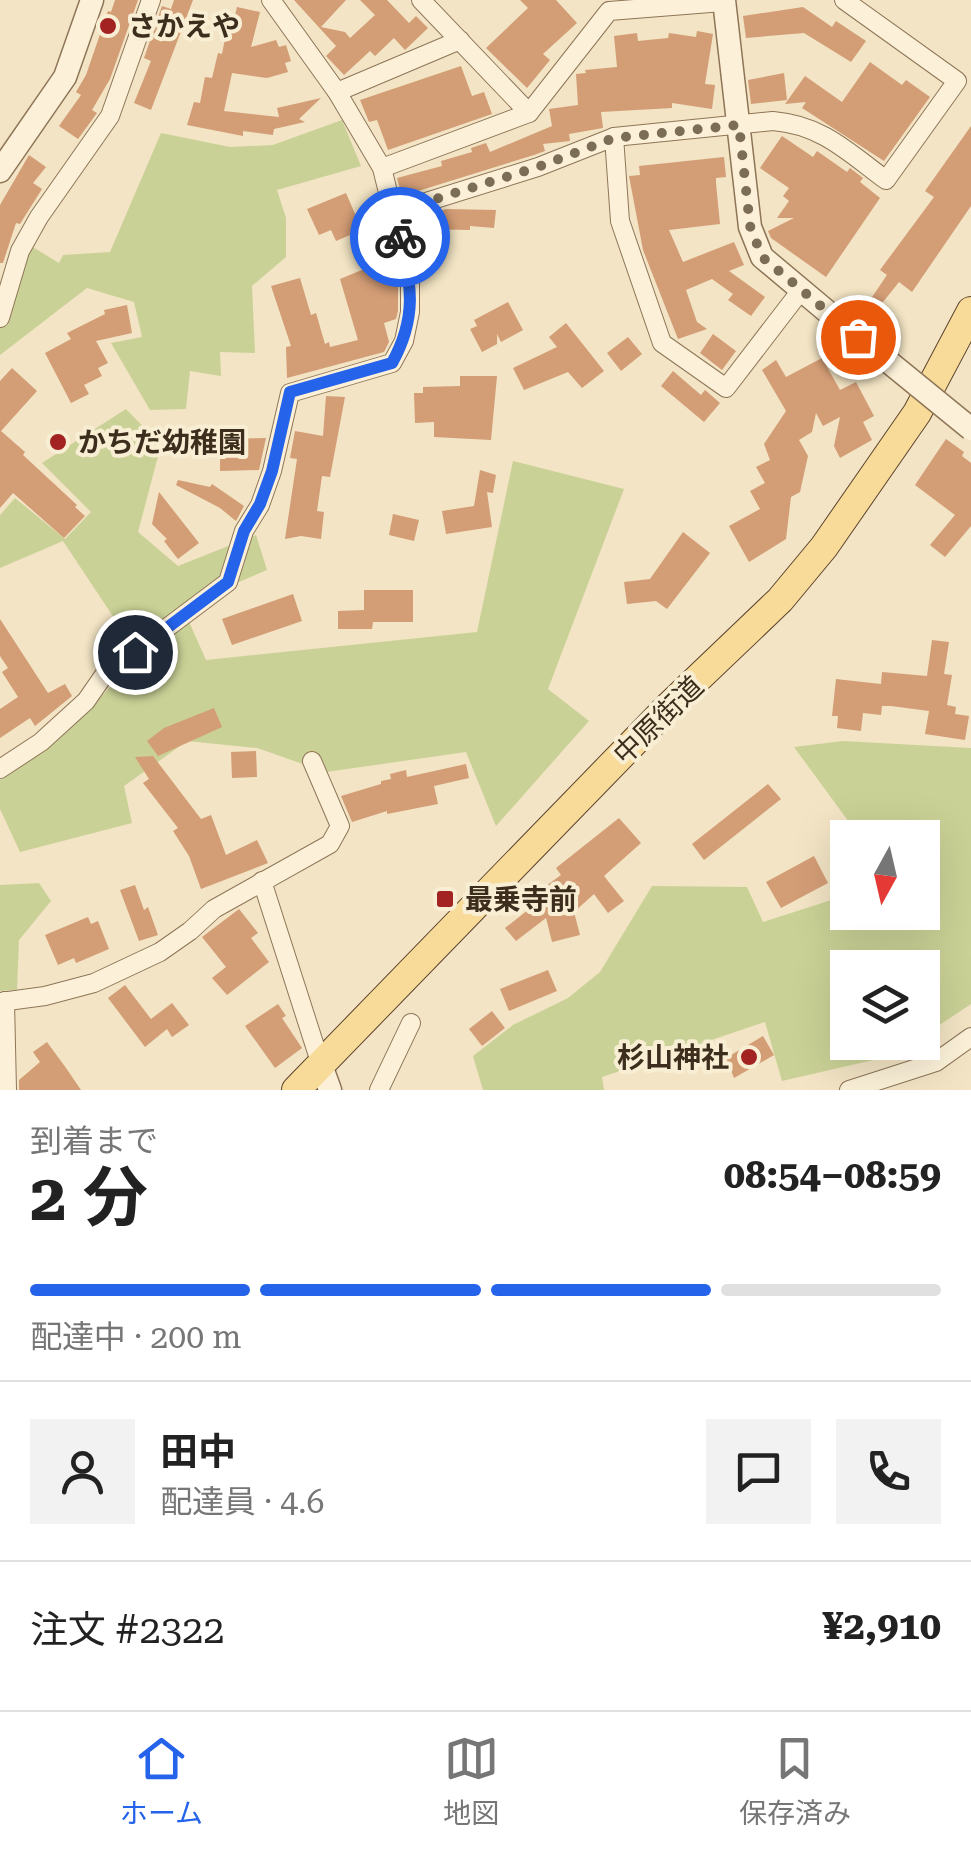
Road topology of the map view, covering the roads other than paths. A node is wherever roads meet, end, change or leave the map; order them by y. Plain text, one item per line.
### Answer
1 (92, 0) edge
2 (151, 0) edge
3 (271, 0) edge
4 (421, 0) edge
5 (844, 0) edge
6 (723, 1) edge
7 (604, 5) edge
8 (460, 40) junction
9 (337, 92) junction
10 (529, 114) junction
11 (739, 125) junction
12 (614, 138) junction
13 (382, 168) junction
14 (0, 171) edge
15 (394, 212) junction
16 (802, 289) junction
17 (971, 311) edge
18 (0, 318) edge
19 (971, 430) edge
20 (312, 761) dead end
21 (0, 769) edge
22 (262, 881) junction
23 (2, 1001) edge
24 (411, 1022) dead end
25 (971, 1037) edge
26 (326, 1077) edge
27 (7, 1090) edge
28 (296, 1090) edge
29 (379, 1090) edge
30 (849, 1090) edge

1 - 14 street
2 - 18 street
3 - 9 street
4 - 8 street
5 - 11 street
6 - 7 street
6 - 11 street
7 - 10 street
8 - 9 street
8 - 10 street
9 - 13 street
10 - 13 street
11 - 12 street
11 - 16 street
12 - 15 street
12 - 16 street
13 - 15 street
15 - 21 street
16 - 19 street, bridge
17 - 26 main road, 中原街道
20 - 22 street
22 - 23 street
22 - 26 street
23 - 27 street
24 - 29 street
25 - 30 street
26 - 28 main road, 中原街道

